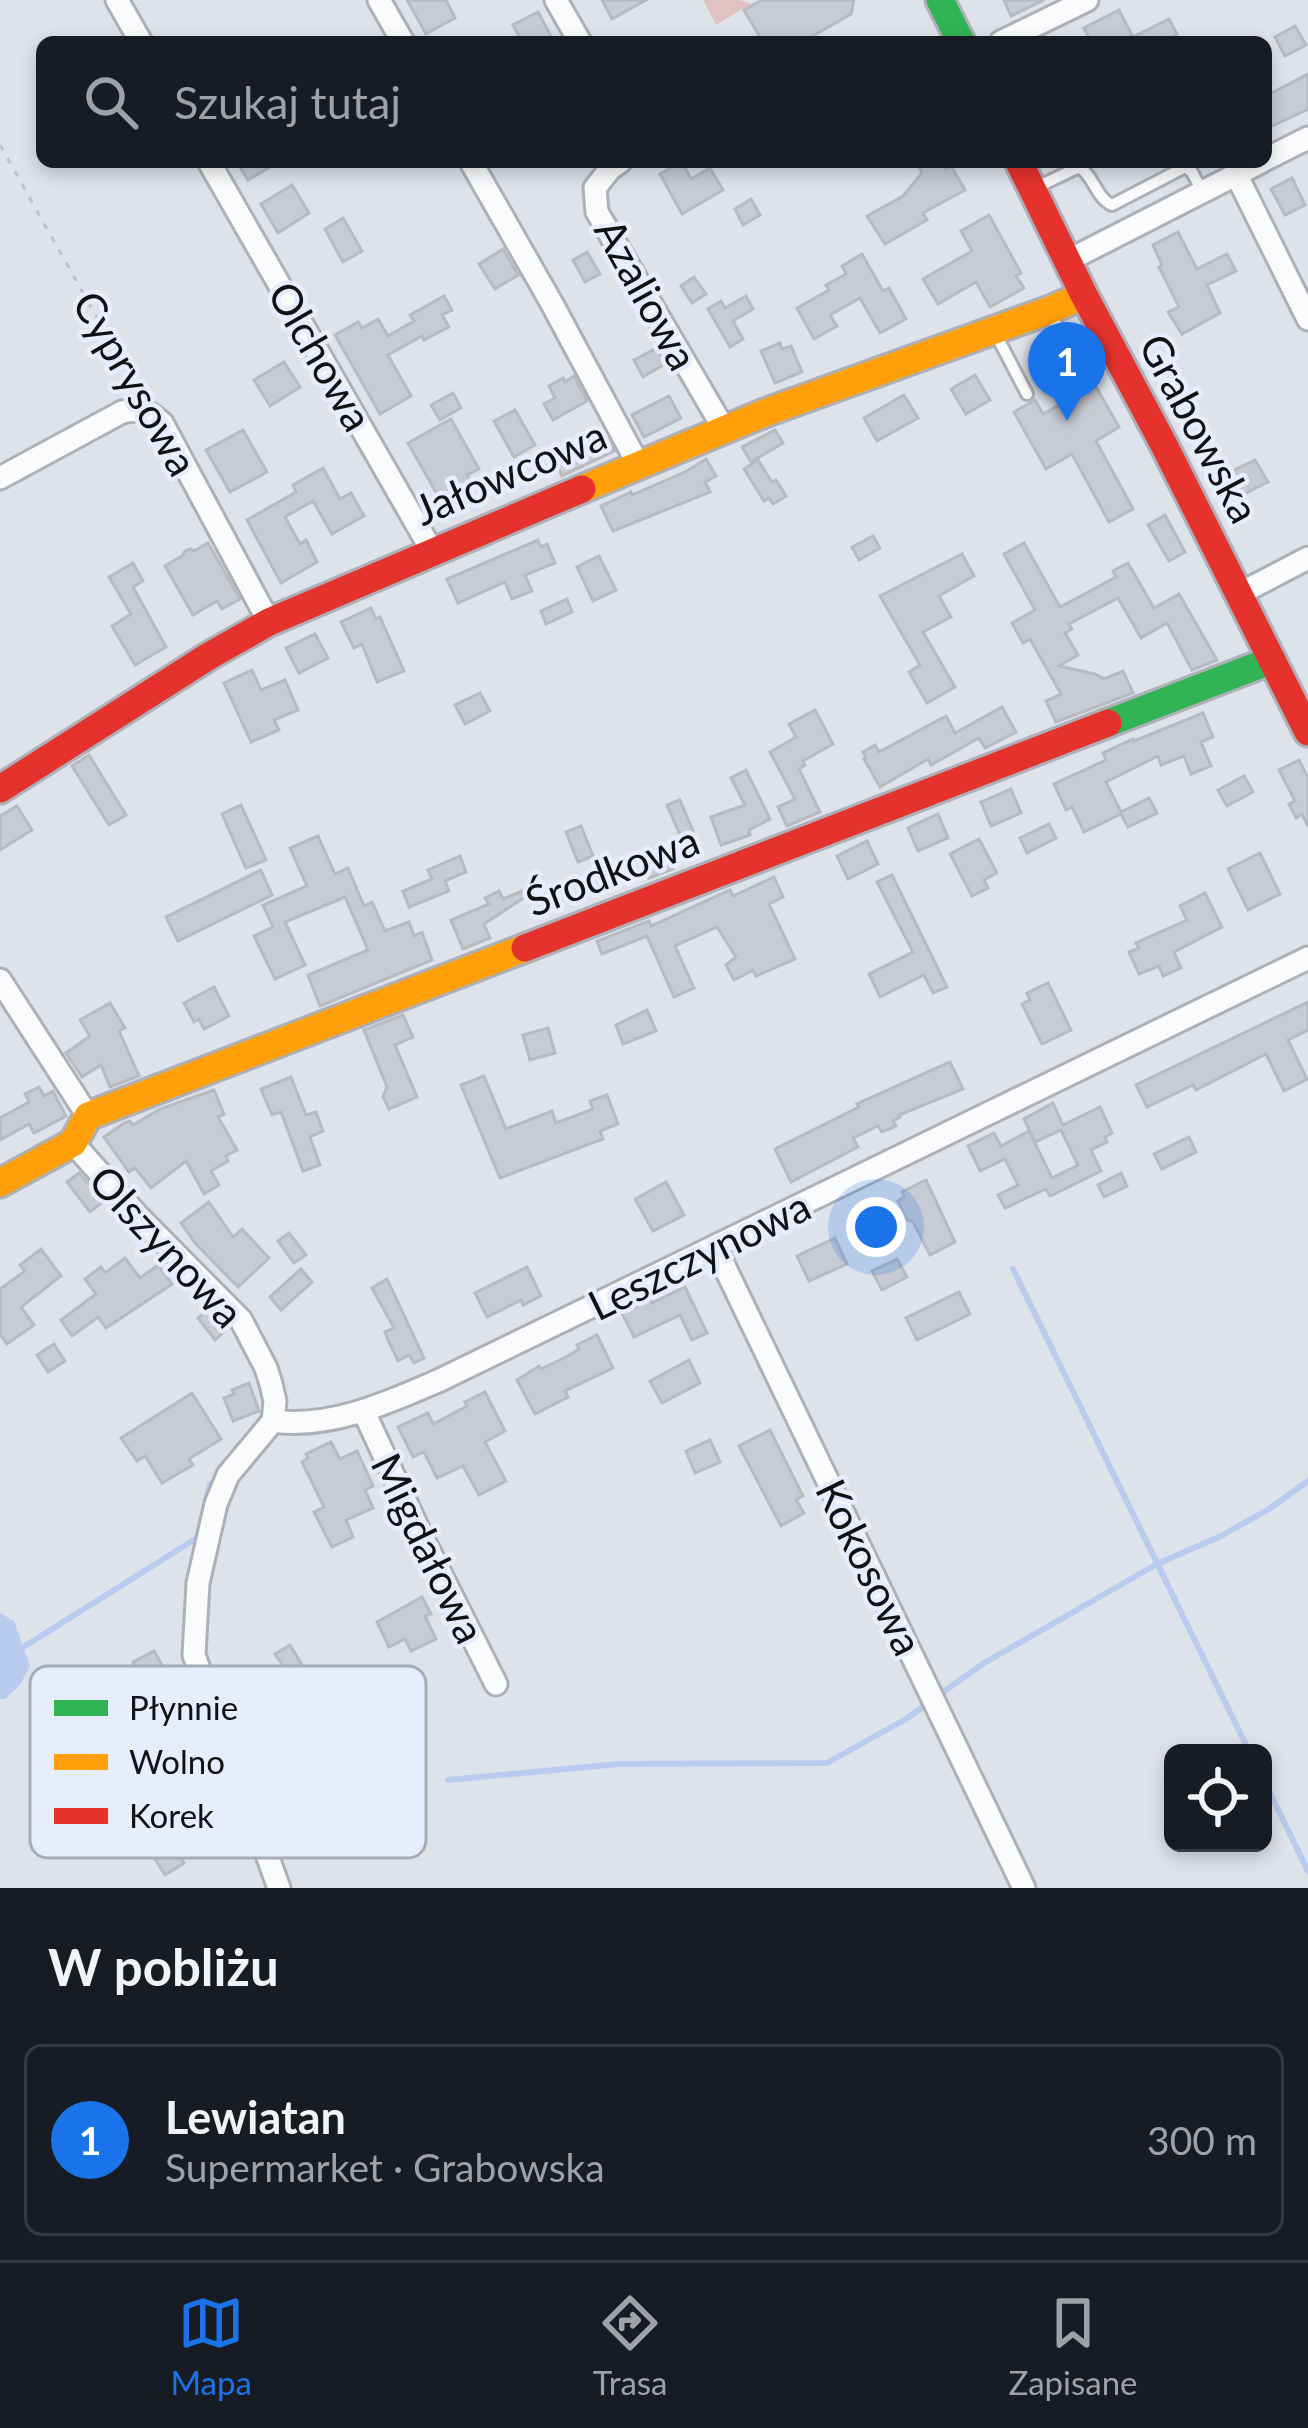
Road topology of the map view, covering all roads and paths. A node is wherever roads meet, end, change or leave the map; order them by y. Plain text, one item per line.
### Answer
1 (117, 0) edge
2 (379, 0) edge
3 (556, 0) edge
4 (940, 0) edge
5 (1087, 0) edge
6 (138, 36) edge
7 (400, 36) edge
8 (577, 36) edge
9 (959, 36) edge
10 (1013, 36) edge
11 (1308, 139) edge
12 (0, 146) edge
13 (1272, 157) edge
14 (212, 168) edge
15 (474, 168) edge
16 (614, 168) edge
17 (1022, 168) edge
18 (1077, 168) edge
19 (1080, 168) edge
20 (1183, 168) edge
21 (1186, 168) edge
22 (1248, 168) edge
23 (1236, 174) junction
24 (1032, 189) junction
25 (1202, 191) junction
26 (1067, 261) junction
27 (1084, 295) junction
28 (1051, 310) junction
29 (1308, 319) edge
30 (992, 328) junction
31 (1112, 349) junction
32 (1027, 394) dead end
33 (150, 412) junction
34 (724, 429) junction
35 (638, 464) junction
36 (0, 478) edge
37 (432, 550) junction
38 (1308, 558) edge
39 (1239, 594) junction
40 (269, 622) junction
41 (1272, 660) junction
42 (1308, 732) edge
43 (0, 790) edge
44 (1308, 958) edge
45 (0, 980) edge
46 (88, 1116) junction
47 (73, 1143) junction
48 (0, 1184) edge
49 (715, 1246) junction
50 (364, 1412) junction
51 (273, 1421) junction
52 (198, 1666) edge
53 (496, 1684) dead end
54 (268, 1858) edge
55 (279, 1888) edge
56 (1024, 1888) edge

1 - 6 street
2 - 7 street
3 - 8 street
4 - 9 street
5 - 10 street
11 - 13 street
12 - 33 path, Cyprysowa
14 - 37 street, Olchowa
15 - 35 street
16 - 34 street, Azaliowa
17 - 24 street, Grabowska
18 - 24 lane
19 - 20 lane
21 - 25 lane
22 - 23 street
23 - 25 street
23 - 29 street
24 - 26 street, Grabowska
25 - 26 street
26 - 27 street, Grabowska
27 - 28 street, Jałowcowa
27 - 31 street, Grabowska
28 - 30 street, Jałowcowa
28 - 31 lane
30 - 32 lane
30 - 34 street, Jałowcowa
31 - 39 street, Grabowska
33 - 36 street
33 - 40 street, Cyprysowa
34 - 35 street, Jałowcowa
35 - 37 street, Jałowcowa
37 - 40 street, Jałowcowa
38 - 39 street
39 - 41 street, Grabowska
40 - 43 street, Jałowcowa
41 - 42 street, Grabowska
41 - 46 street, Środkowa
44 - 49 street, Leszczynowa
45 - 46 street, Olszynowa
46 - 47 street
47 - 48 street
47 - 51 street, Olszynowa
49 - 50 street, Leszczynowa
49 - 56 street, Kokosowa
50 - 51 street, Leszczynowa
50 - 53 street, Migdałowa
51 - 52 street
54 - 55 street

